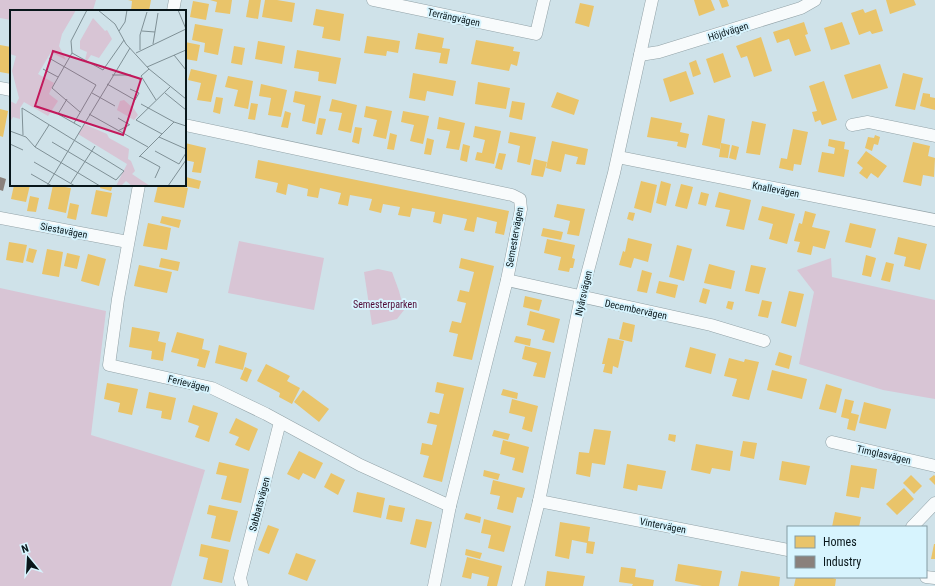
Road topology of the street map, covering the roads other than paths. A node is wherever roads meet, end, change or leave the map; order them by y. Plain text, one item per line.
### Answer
1 (176, 0) edge
2 (372, 0) edge
3 (544, 0) edge
4 (652, 0) edge
5 (815, 0) edge
6 (173, 10) edge
7 (640, 55) junction
8 (0, 88) edge
9 (10, 90) edge
10 (186, 125) edge
11 (852, 125) dead end
12 (935, 136) edge
13 (618, 156) junction
14 (139, 186) edge
15 (0, 218) edge
16 (935, 220) edge
17 (128, 242) junction
18 (506, 280) junction
19 (581, 297) junction
20 (764, 341) dead end
21 (280, 422) junction
22 (832, 442) dead end
23 (935, 466) edge
24 (539, 501) junction
25 (935, 503) edge
26 (450, 506) junction
27 (913, 526) edge
28 (787, 550) edge
29 (242, 586) edge
30 (434, 586) edge
31 (518, 586) edge

1 - 6 street
2 - 3 street, Terrängvägen
4 - 7 street, Nyårsvägen
5 - 7 street, Höjdvägen
7 - 13 street, Nyårsvägen
8 - 9 street
10 - 18 street, Semestervägen
11 - 12 street
13 - 16 street, Knallevägen
13 - 19 street, Nyårsvägen
14 - 17 street, Ferievägen
15 - 17 street, Siestavägen
17 - 21 street, Ferievägen
18 - 19 street, Decembervägen
18 - 26 street, Semestervägen
19 - 20 street, Decembervägen
19 - 24 street, Nyårsvägen
21 - 26 street, Ferievägen
21 - 29 street, Sabbatsvägen
22 - 23 street, Timglasvägen
24 - 28 street, Vintervägen
24 - 31 street, Nyårsvägen
25 - 27 street
26 - 30 street, Semestervägen

